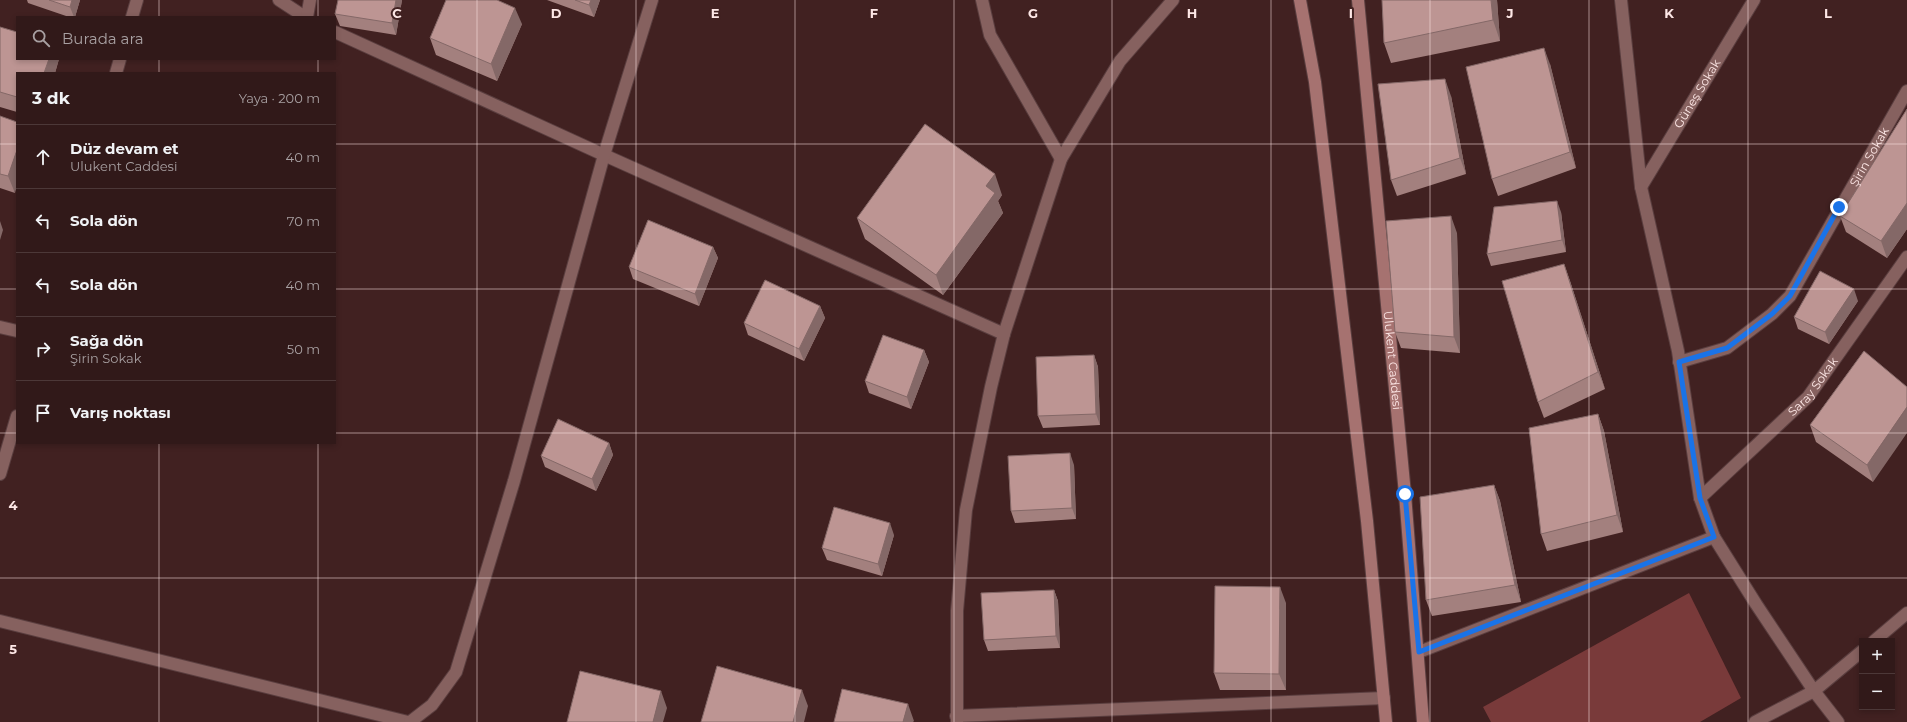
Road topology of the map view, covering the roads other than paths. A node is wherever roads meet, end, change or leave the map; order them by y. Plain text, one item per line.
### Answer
1 (137, 0) edge
2 (279, 0) edge
3 (310, 0) edge
4 (652, 0) edge
5 (982, 0) edge
6 (1173, 0) edge
7 (1300, 0) edge
8 (1358, 0) edge
9 (1621, 0) edge
10 (1754, 0) edge
11 (132, 16) edge
12 (304, 16) edge
13 (306, 16) edge
14 (336, 32) edge
15 (120, 60) edge
16 (116, 72) edge
17 (1907, 91) edge
18 (604, 155) junction
19 (1060, 159) junction
20 (1641, 187) junction
21 (1907, 257) edge
22 (0, 327) edge
23 (16, 331) edge
24 (1004, 334) junction
25 (1679, 362) junction
26 (16, 419) edge
27 (0, 474) edge
28 (1700, 498) junction
29 (1714, 537) junction
30 (1907, 613) edge
31 (0, 621) edge
32 (1878, 638) edge
33 (1419, 652) junction
34 (1859, 654) edge
35 (1814, 691) junction
36 (1384, 698) junction
37 (956, 719) edge
38 (409, 722) edge
39 (1386, 722) edge
40 (1423, 722) edge
41 (1755, 722) edge
42 (1838, 722) edge

1 - 11 street
2 - 12 street
3 - 13 street
4 - 18 street
5 - 19 street
6 - 19 street
7 - 36 street
8 - 33 street, Ulukent Caddesi
9 - 20 street
10 - 20 street, Güneş Sokak
14 - 18 street
15 - 16 street
17 - 25 street, Şirin Sokak
18 - 24 street
18 - 38 street
19 - 24 street
20 - 25 street
21 - 28 street, Saray Sokak
22 - 23 street
24 - 37 street
25 - 28 street
26 - 27 street
28 - 29 street
29 - 33 street
29 - 35 street
30 - 32 street
31 - 38 street
33 - 40 street, Ulukent Caddesi
34 - 35 street
35 - 41 street
35 - 42 street
36 - 37 street
36 - 39 street

